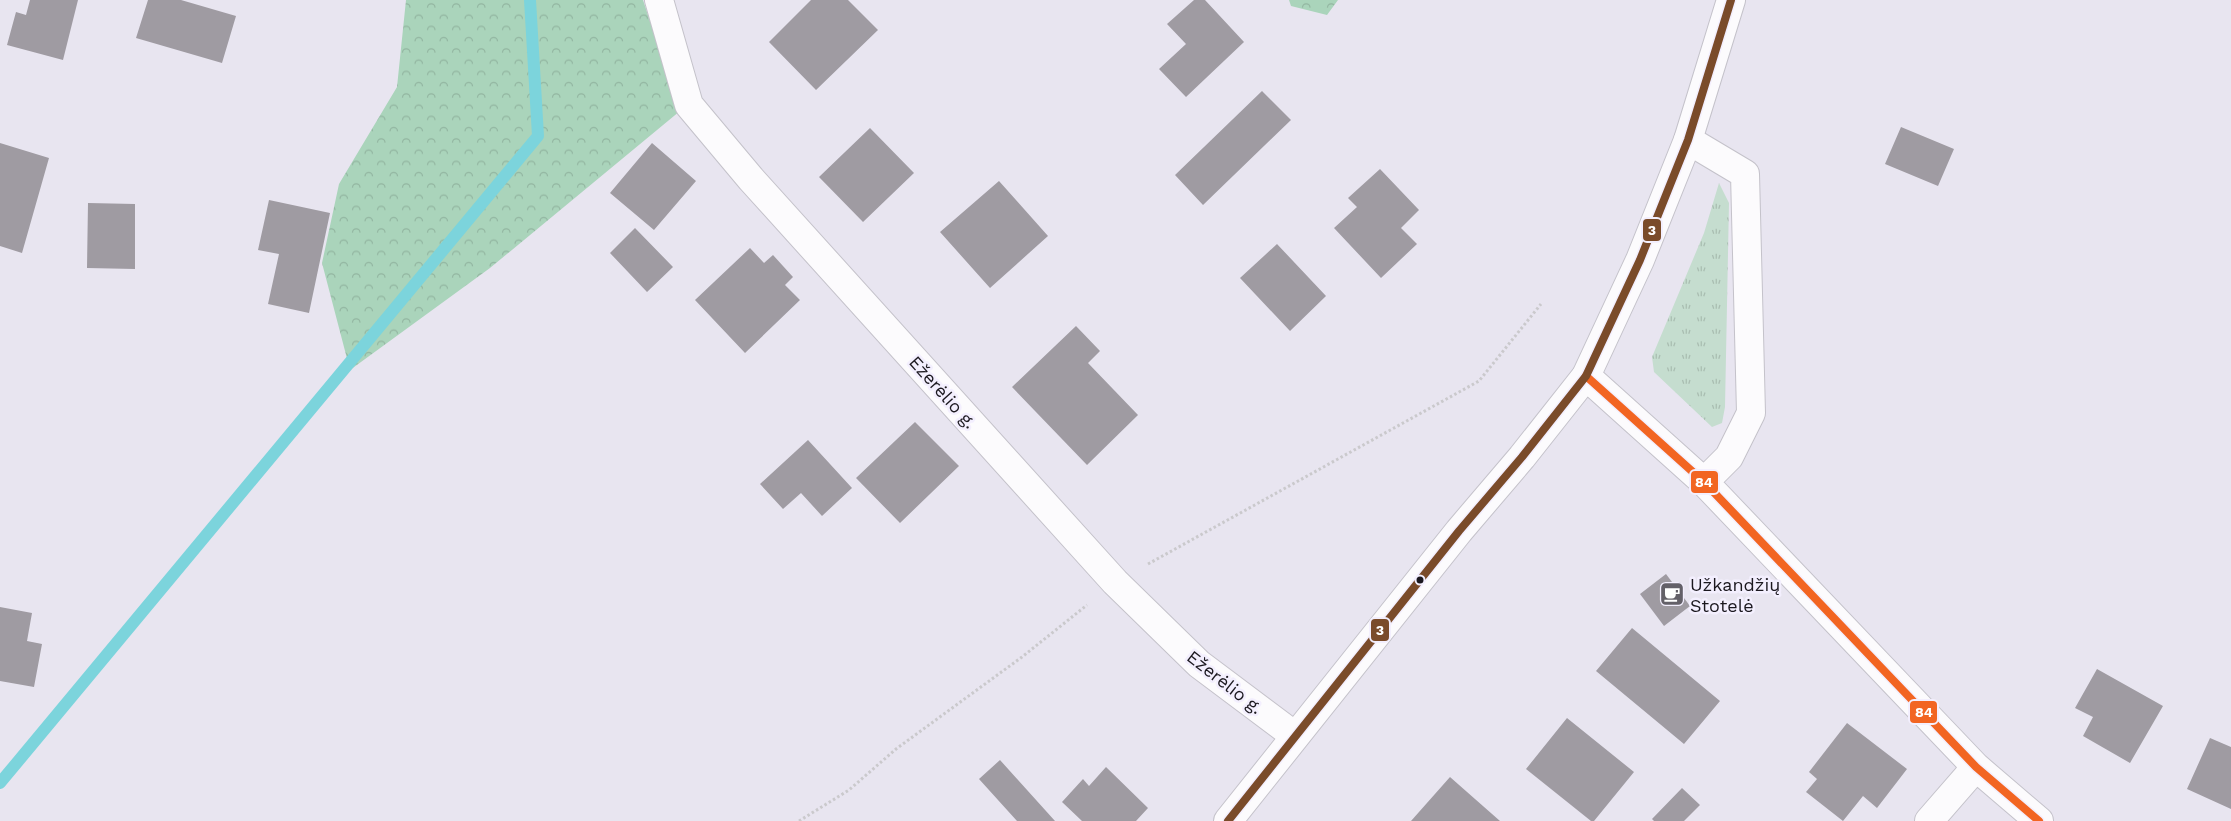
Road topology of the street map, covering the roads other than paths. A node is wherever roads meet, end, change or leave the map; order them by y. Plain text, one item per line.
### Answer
1 (659, 0) edge
2 (1731, 0) edge
3 (1688, 140) junction
4 (1586, 376) junction
5 (1704, 482) junction
6 (1295, 736) junction
7 (1976, 767) junction
8 (1228, 821) edge
9 (1929, 821) edge
10 (2039, 821) edge

1 - 6 street, Ežerėlio g.
2 - 3 street
3 - 4 street
3 - 5 street
4 - 5 street
4 - 6 street
5 - 7 street
6 - 8 street
7 - 9 street
7 - 10 street

